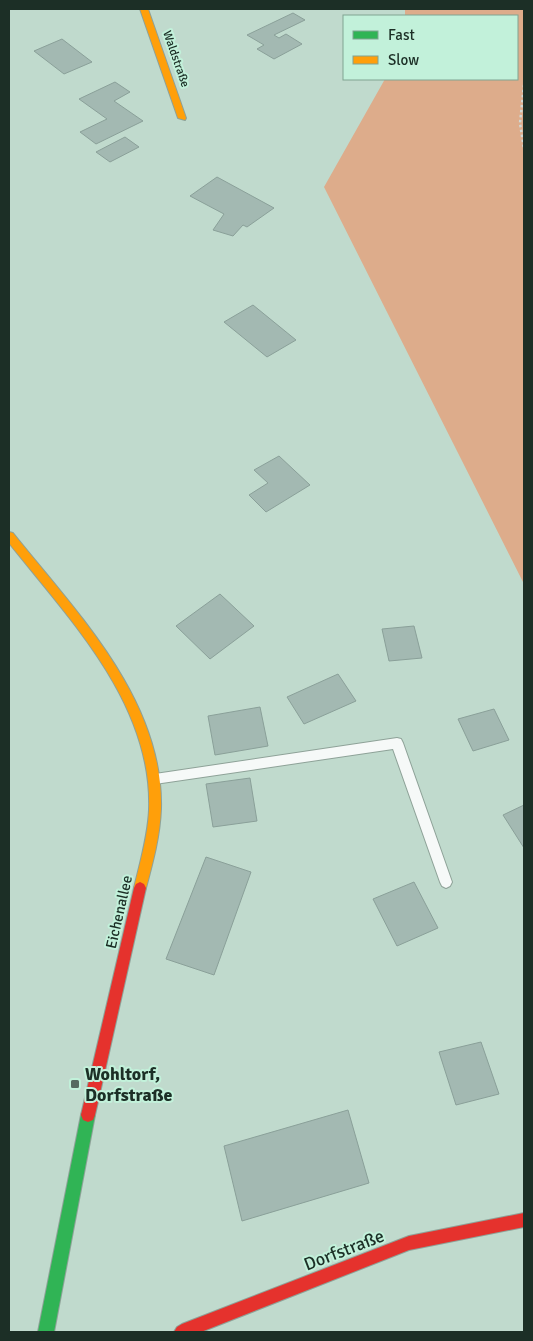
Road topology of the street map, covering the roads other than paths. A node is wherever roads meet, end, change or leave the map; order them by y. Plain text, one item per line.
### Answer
1 (144, 9) edge
2 (182, 118) dead end
3 (9, 536) edge
4 (154, 779) junction
5 (446, 882) dead end
6 (524, 1220) edge
7 (46, 1332) edge
8 (182, 1332) edge

1 - 2 street, Waldstraße
3 - 4 street, Eichenallee
4 - 5 lane
4 - 7 street, Eichenallee
6 - 8 street, Dorfstraße

